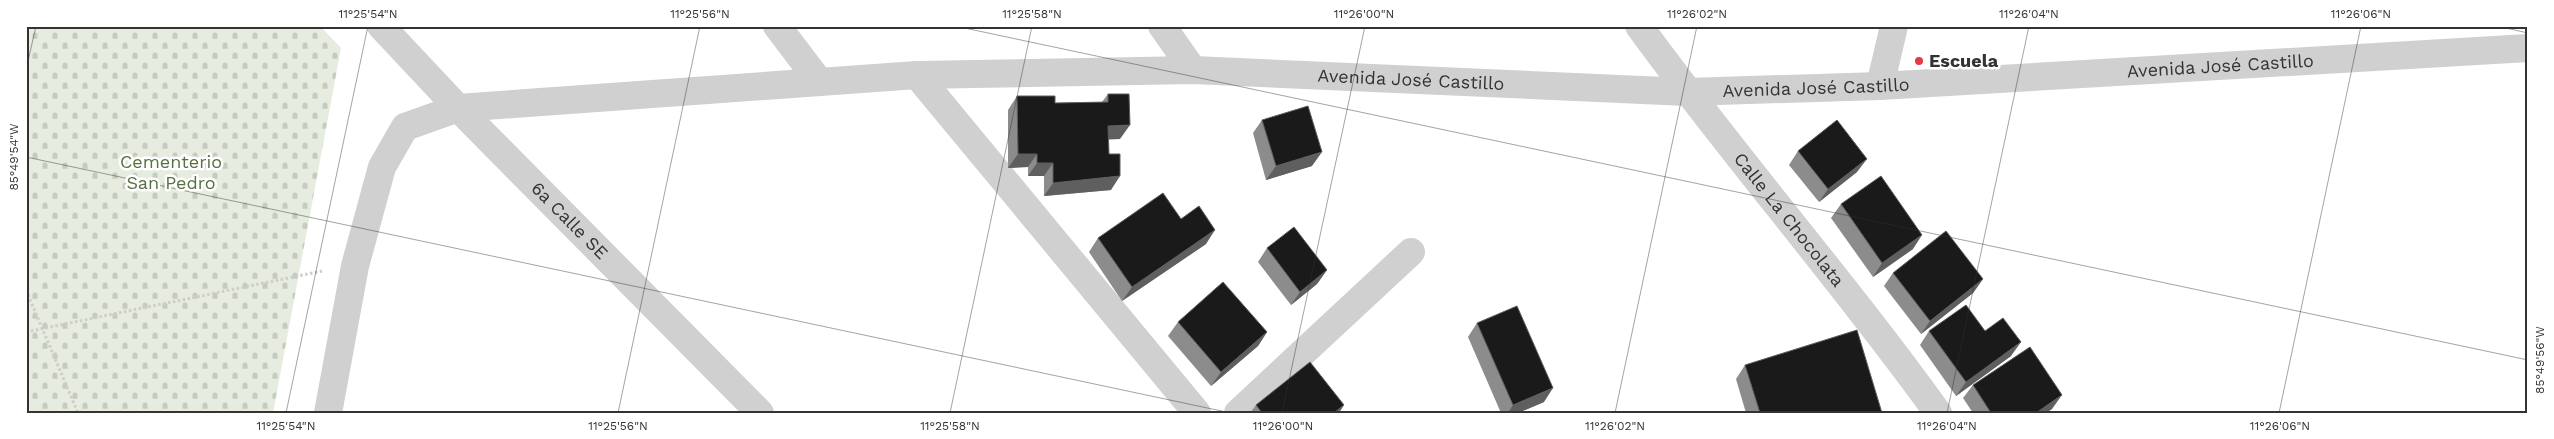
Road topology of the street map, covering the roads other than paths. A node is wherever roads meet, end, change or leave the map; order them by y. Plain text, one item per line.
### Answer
1 (381, 26) edge
2 (777, 26) edge
3 (1162, 26) edge
4 (1639, 26) edge
5 (1894, 26) edge
6 (2528, 48) edge
7 (1193, 70) junction
8 (918, 75) junction
9 (818, 80) junction
10 (1880, 86) junction
11 (1687, 92) junction
12 (458, 108) junction
13 (1411, 252) dead end
14 (328, 413) edge
15 (760, 413) edge
16 (1196, 413) edge
17 (1238, 413) edge
18 (1938, 413) edge

1 - 12 street, 6a Calle SE
2 - 9 street
3 - 7 street
4 - 11 street, Calle La Chocolata
5 - 10 street
6 - 10 street, Avenida José Castillo
7 - 8 street, Avenida José Castillo
7 - 11 street, Avenida José Castillo
8 - 9 street, Avenida José Castillo
8 - 16 street
9 - 12 street, Avenida José Castillo
10 - 11 street, Avenida José Castillo
11 - 18 street, Calle La Chocolata
12 - 14 street, Avenida José Castillo
12 - 15 street, 6a Calle SE
13 - 17 street

